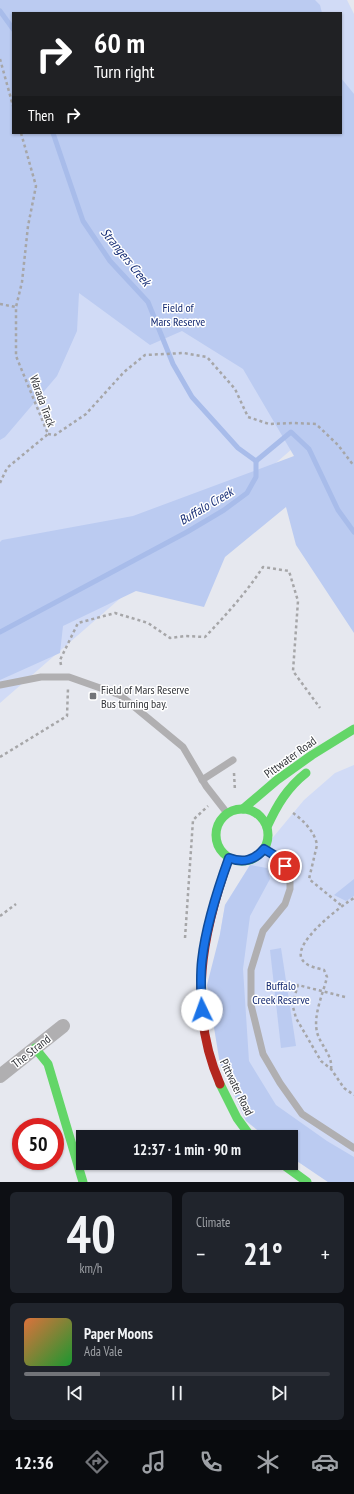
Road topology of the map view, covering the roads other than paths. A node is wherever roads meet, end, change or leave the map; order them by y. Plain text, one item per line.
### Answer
1 (0, 685) edge
2 (354, 729) edge
3 (233, 760) dead end
4 (315, 766) dead end
5 (202, 780) junction
6 (243, 809) junction
7 (228, 813) junction
8 (267, 826) junction
9 (264, 849) junction
10 (229, 858) junction
11 (62, 1026) dead end
12 (35, 1048) junction
13 (0, 1076) edge
14 (246, 1130) edge
15 (354, 1148) edge
16 (291, 1170) edge
17 (83, 1182) edge
18 (307, 1182) edge

1 - 5 lane
2 - 6 main road, Pittwater Road
3 - 5 lane
4 - 8 main road, Pittwater Road
5 - 7 lane
6 - 7 main road
6 - 8 main road
7 - 10 main road
8 - 9 main road
9 - 10 main road
9 - 15 lane
10 - 14 main road, Pittwater Road
11 - 12 street, The Strand
12 - 13 street, The Strand
12 - 17 main road
16 - 18 main road

